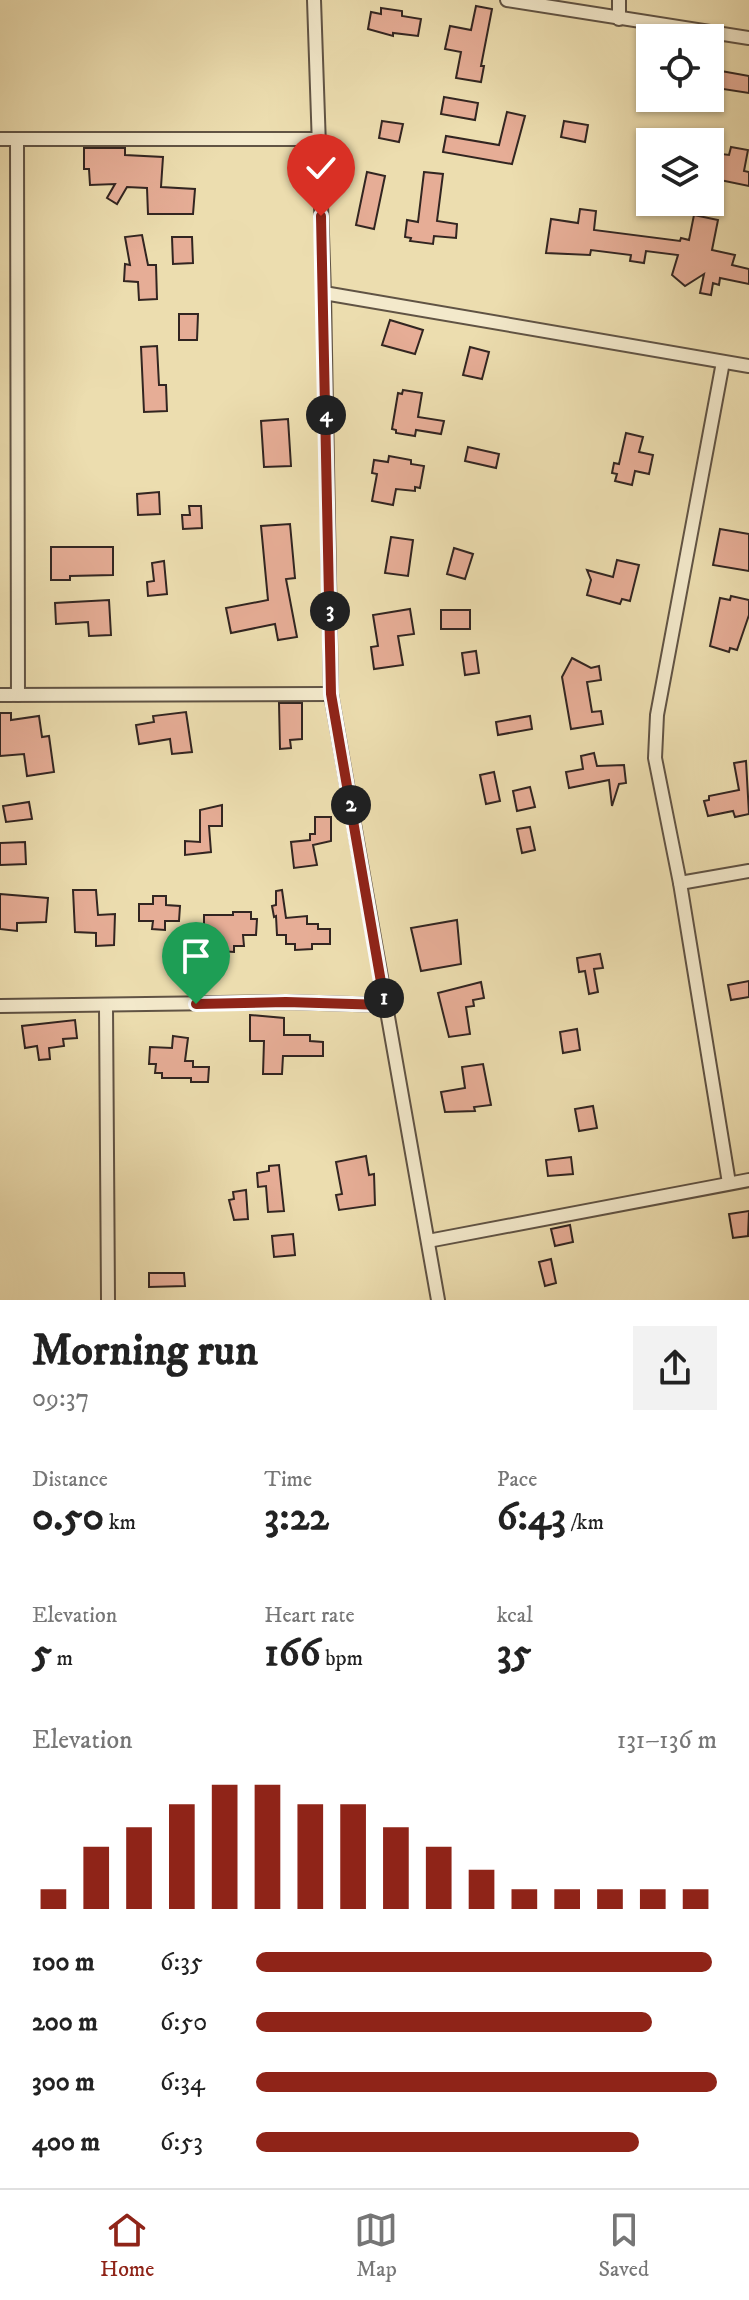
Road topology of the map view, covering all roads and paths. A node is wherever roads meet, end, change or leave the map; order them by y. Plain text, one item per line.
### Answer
1 (314, 0) edge
2 (507, 0) edge
3 (619, 0) edge
4 (619, 19) junction
5 (749, 38) edge
6 (0, 139) edge
7 (318, 139) junction
8 (17, 140) junction
9 (324, 293) junction
10 (723, 362) junction
11 (749, 366) edge
12 (331, 694) junction
13 (0, 695) edge
14 (18, 695) junction
15 (749, 871) edge
16 (680, 883) junction
17 (385, 1005) junction
18 (0, 1006) edge
19 (106, 1007) junction
20 (749, 1180) edge
21 (729, 1183) junction
22 (428, 1241) junction
23 (108, 1300) edge
24 (438, 1300) edge

1 - 7 street
2 - 4 street
3 - 4 street
4 - 5 street
6 - 8 street
7 - 8 street
7 - 9 street
8 - 14 street
9 - 10 street
9 - 12 street
10 - 11 street
10 - 16 street
12 - 14 street
12 - 17 street
13 - 14 street
15 - 16 street
16 - 21 street
17 - 19 street
17 - 22 street
18 - 19 street
19 - 23 street
20 - 21 street
21 - 22 street
22 - 24 street

